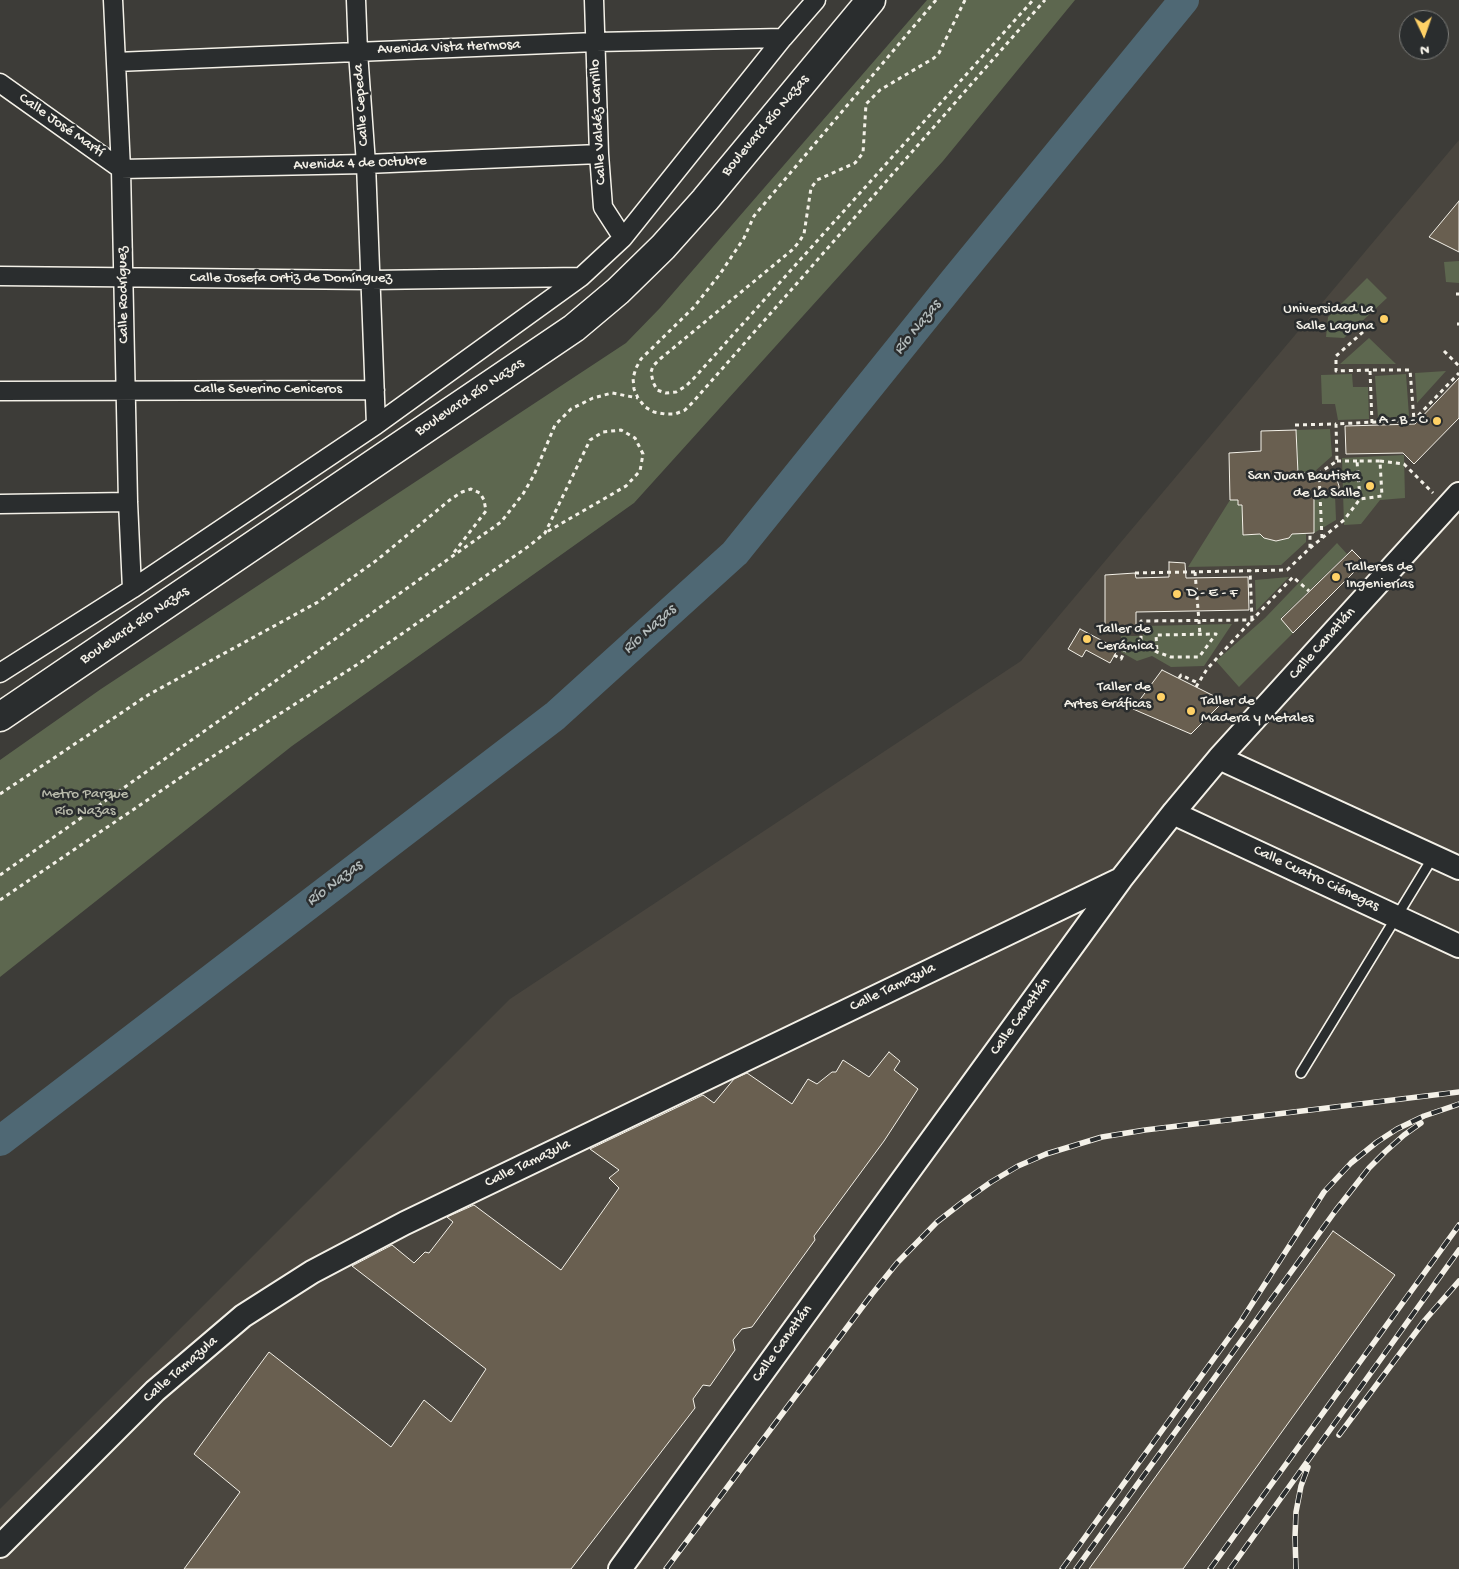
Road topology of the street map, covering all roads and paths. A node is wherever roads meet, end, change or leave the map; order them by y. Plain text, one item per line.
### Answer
1 (113, 0) edge
2 (356, 0) edge
3 (594, 0) edge
4 (816, 0) edge
5 (871, 0) edge
6 (936, 0) edge
7 (965, 0) edge
8 (1033, 0) edge
9 (1045, 0) edge
10 (783, 38) junction
11 (596, 42) junction
12 (358, 52) junction
13 (116, 62) junction
14 (0, 83) edge
15 (599, 154) junction
16 (366, 164) junction
17 (121, 169) junction
18 (623, 238) junction
19 (0, 262) edge
20 (0, 276) edge
21 (20, 276) junction
22 (123, 277) junction
23 (581, 277) junction
24 (370, 280) junction
25 (1363, 332) dead end
26 (1444, 352) dead end
27 (1459, 366) edge
28 (1370, 370) junction
29 (1459, 373) edge
30 (126, 390) junction
31 (375, 390) junction
32 (0, 391) edge
33 (638, 398) junction
34 (1414, 420) junction
35 (1372, 422) junction
36 (1336, 424) junction
37 (376, 425) junction
38 (1295, 425) dead end
39 (1357, 461) junction
40 (1380, 461) junction
41 (1337, 462) junction
42 (1433, 493) dead end
43 (1459, 494) edge
44 (1360, 498) junction
45 (128, 502) junction
46 (0, 504) edge
47 (545, 533) junction
48 (1310, 534) dead end
49 (1322, 538) junction
50 (1310, 548) junction
51 (448, 559) junction
52 (1250, 570) junction
53 (1287, 570) junction
54 (1195, 572) junction
55 (1135, 573) dead end
56 (1293, 577) junction
57 (132, 589) junction
58 (1309, 592) dead end
59 (1198, 620) junction
60 (1252, 620) junction
61 (1200, 634) junction
62 (1142, 644) junction
63 (1156, 652) junction
64 (1114, 655) dead end
65 (0, 673) edge
66 (1179, 678) dead end
67 (0, 717) edge
68 (1219, 758) junction
69 (0, 794) edge
70 (1173, 813) junction
71 (1433, 856) junction
72 (1459, 868) edge
73 (0, 875) edge
74 (1121, 879) junction
75 (0, 900) edge
76 (1397, 916) junction
77 (1459, 946) edge
78 (1301, 1073) dead end
79 (0, 1546) edge
80 (620, 1569) edge

1 - 13 street, Calle Rodríguez
2 - 12 street, Calle Cepeda
3 - 11 street, Calle Valdéz Carrillo
4 - 10 street, Boulevard Río Nazas
5 - 67 main road, Boulevard Río Nazas
6 - 33 path
7 - 8 path
9 - 33 path
10 - 11 street, Avenida Vista Hermosa
10 - 18 street, Boulevard Río Nazas
11 - 12 street, Avenida Vista Hermosa
11 - 15 street, Calle Valdéz Carrillo
12 - 13 street, Avenida Vista Hermosa
12 - 16 street, Calle Cepeda
13 - 17 street, Calle Rodríguez
14 - 17 street, Calle José Martí
15 - 16 street, Avenida 4 de Octubre
15 - 18 street, Calle Valdéz Carrillo
16 - 17 street, Avenida 4 de Octubre
16 - 24 street, Calle Cepeda
17 - 22 street, Calle Rodríguez
18 - 23 street, Boulevard Río Nazas
19 - 21 street
20 - 21 street, Calle Josefa Ortiz de Domínguez
21 - 22 street, Calle Josefa Ortiz de Domínguez
22 - 24 street, Calle Josefa Ortiz de Domínguez
22 - 30 street, Calle Rodríguez
23 - 24 street, Calle Josefa Ortiz de Domínguez
23 - 37 street, Boulevard Río Nazas
24 - 31 street, Calle Cepeda
25 - 28 path
26 - 27 path
28 - 34 path
28 - 35 path
29 - 34 path
30 - 31 street, Calle Severino Ceniceros
30 - 32 street, Calle Severino Ceniceros
30 - 45 street, Calle Rodríguez
31 - 37 street
33 - 51 path
34 - 35 path
35 - 36 path
36 - 38 path
36 - 41 path
37 - 57 street, Boulevard Río Nazas
39 - 40 path
39 - 41 path
39 - 44 path
40 - 42 path
40 - 44 path
41 - 49 path
43 - 68 street, Calle Canatlán
44 - 49 path
45 - 46 street
45 - 57 street, Calle Rodríguez
47 - 47 path
47 - 75 path
48 - 50 path
49 - 50 path
50 - 53 path
51 - 69 path
51 - 73 path
52 - 53 path
52 - 54 path
52 - 60 path
53 - 56 path
54 - 55 path
54 - 59 path
56 - 58 path
56 - 60 path
57 - 65 street, Boulevard Río Nazas
59 - 60 path
59 - 61 path
59 - 62 path
60 - 66 path
61 - 63 path
61 - 63 path
62 - 63 path
62 - 64 path
68 - 70 street, Calle Canatlán
68 - 71 street
70 - 74 street, Calle Canatlán
70 - 76 street, Calle Cuatro Ciénegas
71 - 72 street
71 - 76 lane
74 - 79 street, Calle Tamazula
74 - 80 street, Calle Canatlán
76 - 77 street, Calle Cuatro Ciénegas
76 - 78 lane

